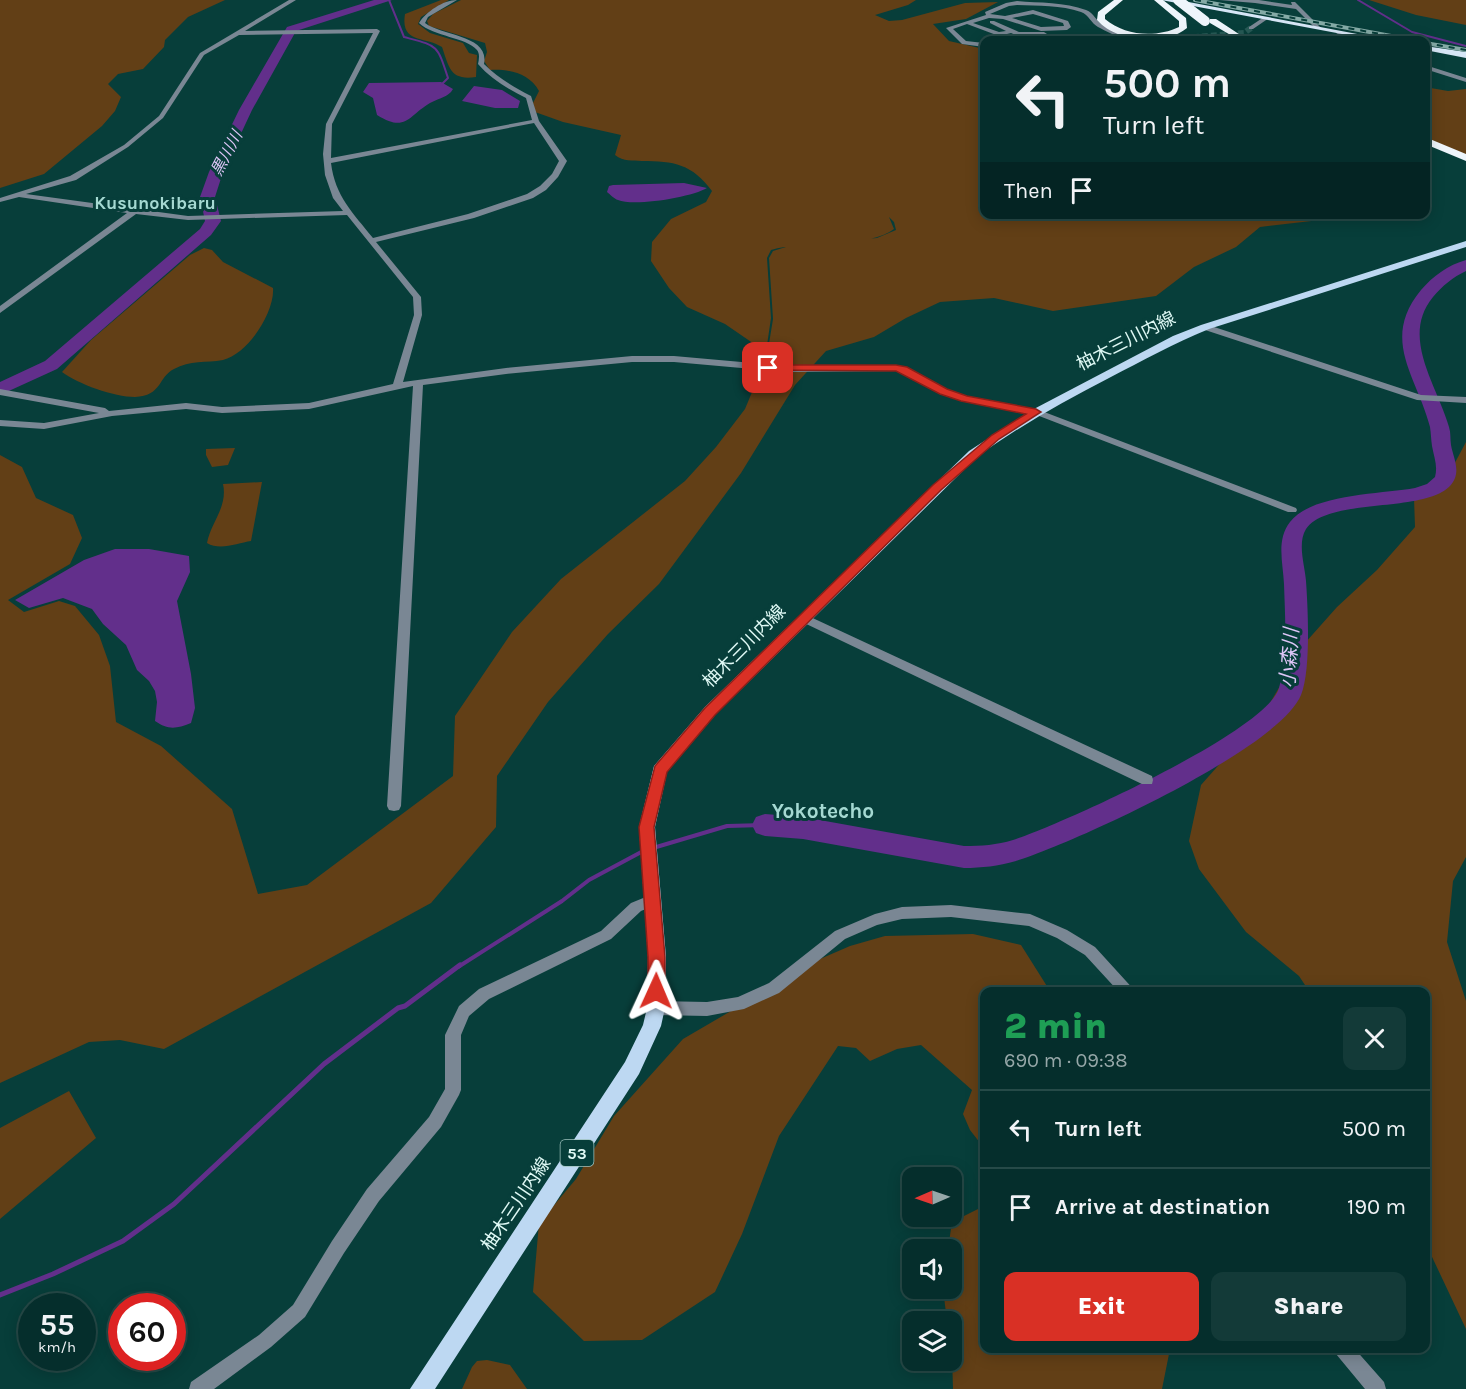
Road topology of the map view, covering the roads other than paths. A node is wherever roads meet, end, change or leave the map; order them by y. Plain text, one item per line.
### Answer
1 (293, 0) edge
2 (454, 0) edge
3 (1005, 0) edge
4 (1119, 0) edge
5 (1127, 0) edge
6 (1178, 0) edge
7 (1186, 0) edge
8 (1222, 0) edge
9 (1290, 0) edge
10 (1159, 1) edge
11 (1299, 8) junction
12 (1005, 17) junction
13 (1266, 18) junction
14 (988, 19) junction
15 (1209, 21) junction
16 (969, 23) junction
17 (1068, 27) junction
18 (1251, 27) tunnel mouth
19 (1318, 28) junction
20 (1015, 32) junction
21 (1338, 32) junction
22 (237, 33) junction
23 (1008, 36) edge
24 (1123, 36) edge
25 (1228, 36) edge
26 (1237, 36) edge
27 (1345, 36) edge
28 (1362, 36) edge
29 (980, 44) edge
30 (1430, 49) edge
31 (1466, 55) edge
32 (1430, 69) edge
33 (1466, 80) edge
34 (536, 121) junction
35 (1430, 142) edge
36 (1430, 148) edge
37 (1466, 159) edge
38 (329, 161) junction
39 (1466, 164) edge
40 (18, 195) junction
41 (0, 200) edge
42 (134, 212) junction
43 (348, 213) junction
44 (373, 240) junction
45 (1466, 244) edge
46 (0, 310) edge
47 (1205, 327) junction
48 (418, 385) junction
49 (397, 386) junction
50 (0, 392) edge
51 (1466, 400) edge
52 (112, 412) junction
53 (1036, 412) junction
54 (0, 423) edge
55 (1292, 510) dead end
56 (804, 618) junction
57 (1147, 780) dead end
58 (394, 806) dead end
59 (652, 896) junction
60 (1124, 987) edge
61 (656, 1008) junction
62 (1346, 1353) edge
63 (198, 1389) edge
64 (422, 1389) edge
65 (1377, 1389) edge

1 - 22 street
2 - 34 street
3 - 14 street
4 - 10 highway
5 - 10 highway
6 - 15 highway, bridge
7 - 15 highway
8 - 11 street
9 - 11 street
10 - 13 highway
11 - 19 street
12 - 14 street
12 - 17 street
12 - 17 street
13 - 18 street
13 - 19 highway
14 - 16 street
14 - 20 street
14 - 24 street
15 - 25 highway
15 - 26 highway
16 - 20 street
16 - 29 street
17 - 20 street
19 - 21 highway
20 - 23 street
21 - 27 street
21 - 28 highway
22 - 38 street
22 - 40 street
30 - 31 highway
32 - 33 street
34 - 38 street
34 - 44 street
35 - 37 highway
36 - 39 highway
38 - 43 street
40 - 41 street
40 - 42 street
42 - 43 street
42 - 46 street
43 - 44 street
44 - 49 street
45 - 47 main road, 柚木三川内線 / 53
47 - 51 street
47 - 53 main road, 柚木三川内線 / 53
48 - 49 street
48 - 53 street
48 - 58 street
49 - 52 street
50 - 52 street
52 - 54 street
53 - 55 street
53 - 56 main road, 柚木三川内線 / 53
56 - 57 street
56 - 59 main road, 柚木三川内線 / 53
59 - 61 main road, 柚木三川内線 / 53
59 - 63 street
60 - 61 street
61 - 64 main road, 柚木三川内線 / 53
62 - 65 street

